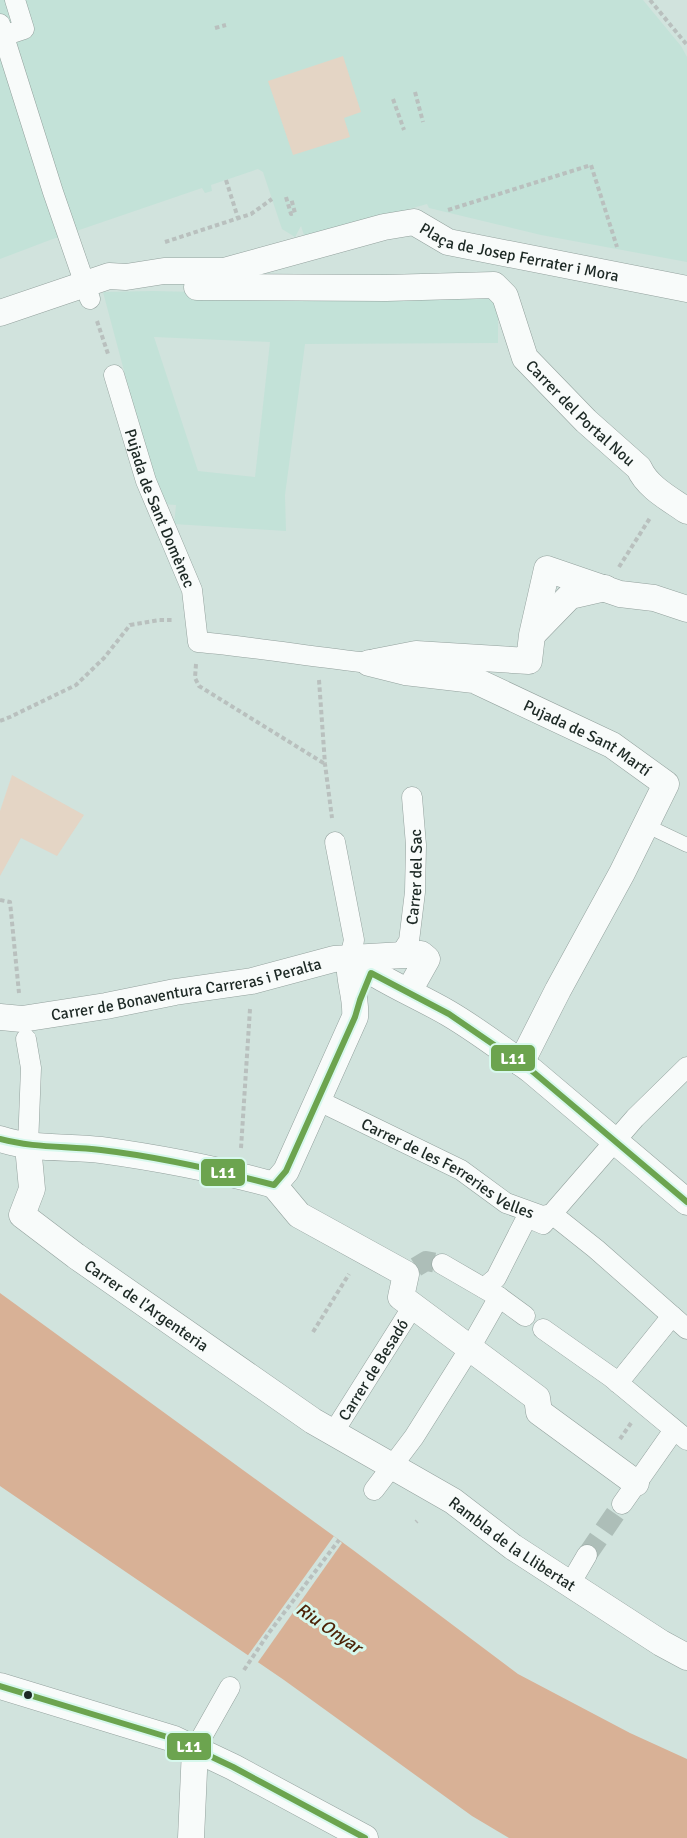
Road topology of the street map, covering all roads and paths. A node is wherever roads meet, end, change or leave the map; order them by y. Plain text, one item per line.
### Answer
1 (15, 0) edge
2 (650, 0) edge
3 (226, 25) dead end
4 (215, 28) dead end
5 (1, 32) edge
6 (687, 45) edge
7 (415, 92) dead end
8 (393, 99) dead end
9 (423, 122) dead end
10 (404, 130) dead end
11 (226, 180) dead end
12 (272, 199) dead end
13 (444, 211) dead end
14 (238, 218) junction
15 (176, 239) dead end
16 (618, 250) dead end
17 (126, 277) junction
18 (687, 289) edge
19 (87, 291) junction
20 (0, 313) edge
21 (114, 375) dead end
22 (665, 496) junction
23 (687, 511) edge
24 (606, 588) junction
25 (687, 609) edge
26 (194, 620) junction
27 (532, 635) junction
28 (198, 642) joint
29 (320, 658) junction
30 (369, 663) junction
31 (195, 678) dead end
32 (0, 721) edge
33 (325, 764) junction
34 (412, 797) dead end
35 (330, 807) dead end
36 (645, 825) junction
37 (335, 842) dead end
38 (687, 845) edge
39 (0, 900) edge
40 (400, 955) junction
41 (350, 958) junction
42 (17, 970) dead end
43 (371, 973) junction
44 (252, 981) junction
45 (409, 992) junction
46 (356, 1005) junction
47 (12, 1026) edge
48 (521, 1063) junction
49 (687, 1067) edge
50 (317, 1100) junction
51 (0, 1139) edge
52 (614, 1142) junction
53 (28, 1146) junction
54 (241, 1176) junction
55 (274, 1185) junction
56 (687, 1202) edge
57 (552, 1214) junction
58 (359, 1258) joint
59 (442, 1264) tunnel mouth
60 (410, 1282) junction
61 (492, 1292) junction
62 (525, 1316) dead end
63 (672, 1316) junction
64 (543, 1329) dead end
65 (687, 1329) edge
66 (313, 1332) dead end
67 (470, 1348) junction
68 (618, 1383) junction
69 (333, 1433) junction
70 (681, 1435) edge
71 (392, 1466) junction
72 (374, 1490) dead end
73 (629, 1493) joint
74 (339, 1540) dead end
75 (587, 1556) tunnel mouth
76 (570, 1584) junction
77 (687, 1657) edge
78 (235, 1681) joint
79 (0, 1686) edge
80 (195, 1749) junction
81 (191, 1838) edge
82 (365, 1838) edge

1 - 5 street
2 - 6 path
3 - 4 path
5 - 19 street
7 - 9 path
8 - 10 path
11 - 14 path
12 - 14 path
13 - 16 path
14 - 15 path
17 - 18 street, Plaça de Josep Ferrater i Mora
17 - 19 street, Plaça de Josep Ferrater i Mora
17 - 22 street, Carrer del Portal Nou
19 - 20 street, Plaça de Josep Ferrater i Mora
21 - 26 street, Pujada de Sant Domènec
22 - 23 street, Carrer del Portal Nou
22 - 24 path
24 - 25 street
24 - 27 street
24 - 27 street
26 - 28 street, Pujada de Sant Domènec
26 - 32 path
27 - 30 street
28 - 29 street, Pujada de Sant Martí
29 - 30 street, Pujada de Sant Martí
29 - 33 path
30 - 36 street, Pujada de Sant Martí
31 - 33 path
33 - 35 path
34 - 40 street, Carrer del Sac
36 - 38 lane
36 - 48 street, Pujada de Sant Martí
37 - 41 street
39 - 42 path
40 - 41 street, Carrer de Bonaventura Carreras i Peralta
40 - 45 street, Carrer de Bonaventura Carreras i Peralta
41 - 43 street
41 - 44 street, Carrer de Bonaventura Carreras i Peralta
41 - 46 street
43 - 45 street
43 - 46 street
44 - 47 street, Carrer de Bonaventura Carreras i Peralta
44 - 54 path
45 - 48 street
46 - 50 street
47 - 53 street, Carrer de Bonaventura Carreras i Peralta
48 - 52 street
49 - 52 street
50 - 55 street
50 - 57 street, Carrer de les Ferreries Velles
51 - 53 street
52 - 56 street
52 - 57 street
53 - 54 street
53 - 69 street, Carrer de l'Argenteria
54 - 55 street
55 - 60 street
57 - 61 street
57 - 63 street, Carrer de les Ferreries Velles
58 - 60 street
58 - 66 path
59 - 61 street
60 - 67 street
60 - 69 street, Carrer de Besadó
61 - 62 street
61 - 67 street
63 - 65 street, Carrer de les Ferreries Velles
63 - 68 street
64 - 68 street
67 - 71 street
67 - 73 street
68 - 70 street
69 - 71 street, Rambla de la Llibertat
70 - 73 street
71 - 72 street
71 - 76 street, Rambla de la Llibertat
74 - 78 path
75 - 76 street
76 - 77 street, Rambla de la Llibertat
78 - 80 street
79 - 80 street
80 - 81 street
80 - 82 street

